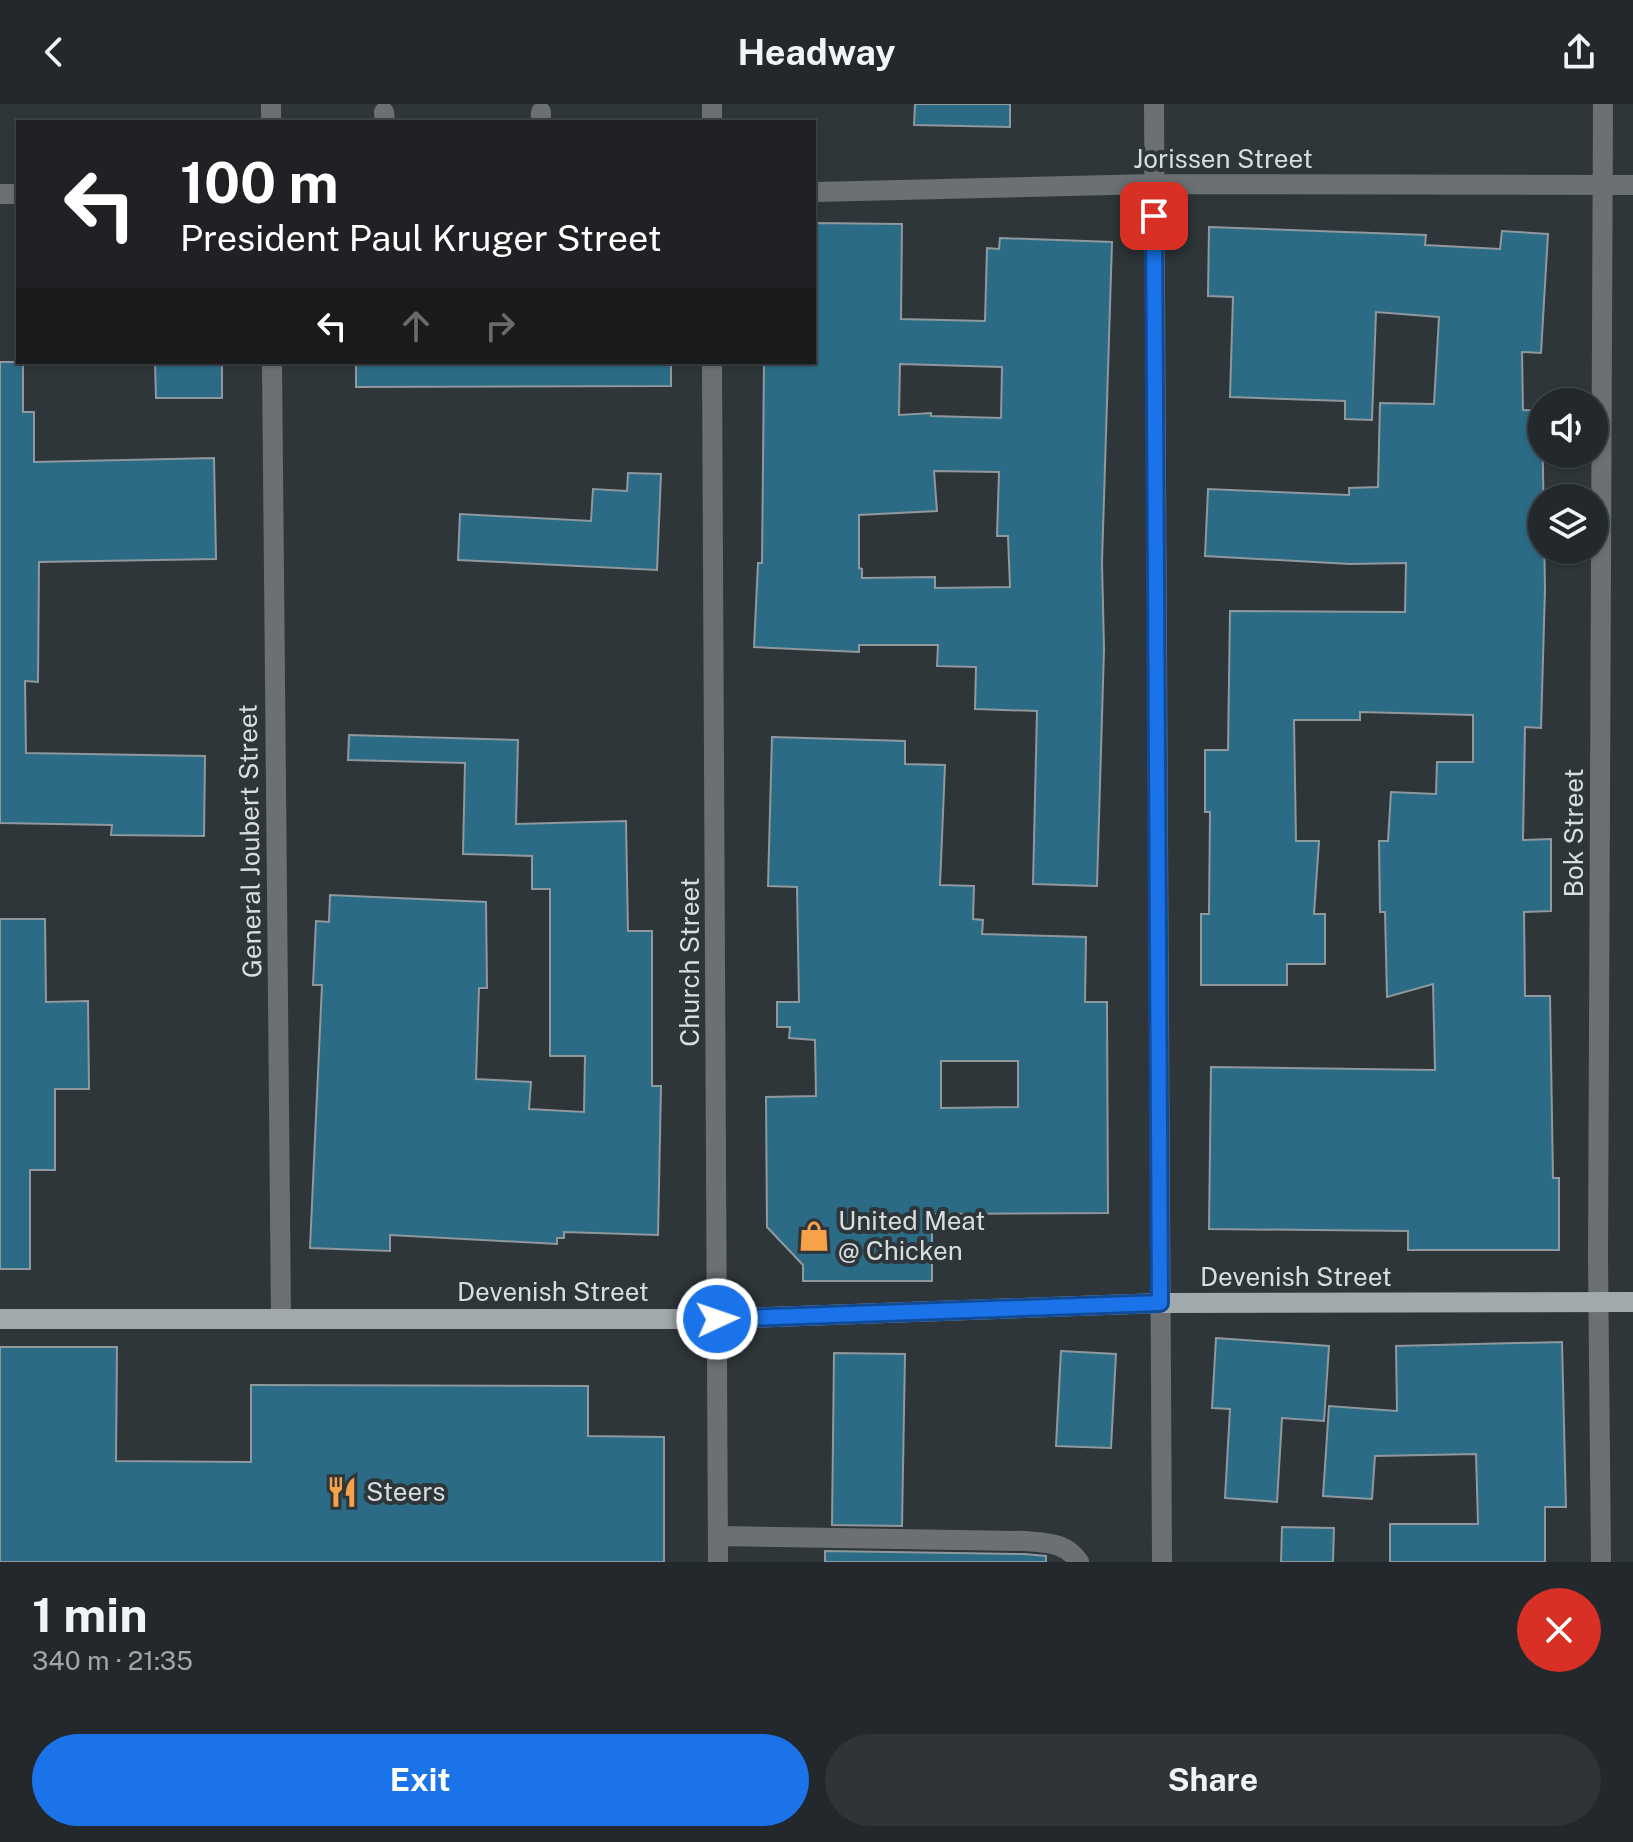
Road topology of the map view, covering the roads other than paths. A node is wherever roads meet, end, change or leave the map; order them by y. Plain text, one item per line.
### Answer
1 (1154, 104) edge
2 (1603, 104) edge
3 (1153, 184) junction
4 (1604, 184) junction
5 (1633, 185) edge
6 (816, 192) edge
7 (272, 364) edge
8 (712, 364) edge
9 (1633, 1302) edge
10 (1160, 1303) junction
11 (1599, 1303) junction
12 (0, 1319) edge
13 (281, 1319) junction
14 (717, 1319) junction
15 (718, 1536) junction
16 (718, 1562) edge
17 (1079, 1562) edge
18 (1162, 1562) edge
19 (1601, 1562) edge

1 - 3 street
2 - 4 street, Bok Street
3 - 4 street, Jorissen Street
3 - 6 street, Jorissen Street
3 - 10 street
4 - 5 street, Jorissen Street
4 - 11 street, Bok Street
7 - 13 street, General Joubert Street
8 - 14 street, Church Street
9 - 11 main road, Devenish Street
10 - 11 main road, Devenish Street
10 - 14 main road, Devenish Street
10 - 18 street
11 - 19 street, Bok Street
12 - 13 main road, Devenish Street
13 - 14 main road, Devenish Street
14 - 15 street, Church Street
15 - 16 street, Church Street
15 - 17 street

